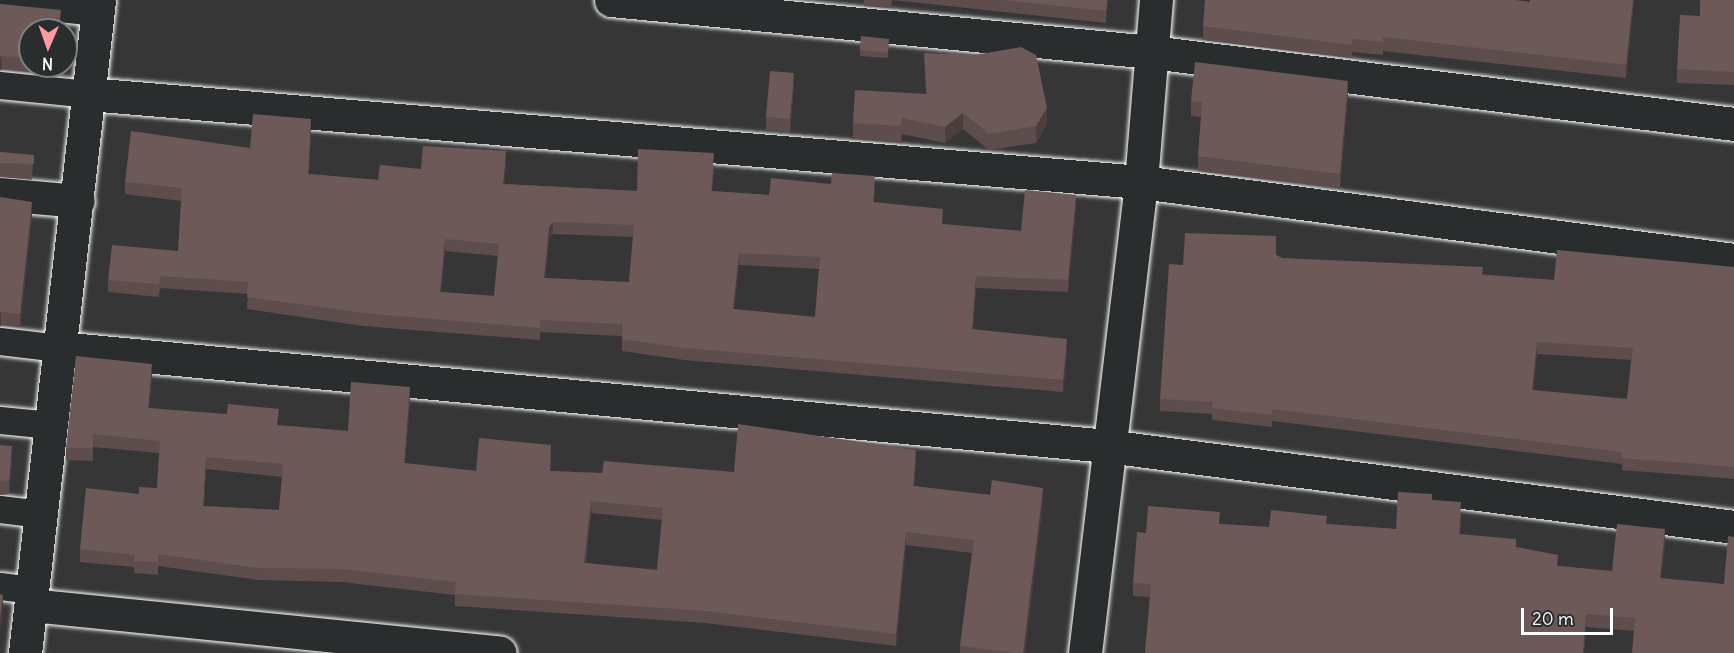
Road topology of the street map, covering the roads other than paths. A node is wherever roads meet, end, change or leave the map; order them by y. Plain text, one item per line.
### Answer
1 (611, 0) edge
2 (1156, 0) edge
3 (0, 2) edge
4 (98, 6) edge
5 (1151, 52) junction
6 (0, 85) edge
7 (88, 94) junction
8 (1734, 124) edge
9 (1141, 182) junction
10 (0, 194) edge
11 (78, 201) junction
12 (1734, 260) edge
13 (0, 341) edge
14 (59, 348) junction
15 (0, 420) edge
16 (51, 425) junction
17 (1107, 446) junction
18 (0, 509) edge
19 (41, 514) junction
20 (1734, 527) edge
21 (0, 586) edge
22 (32, 597) junction
23 (25, 653) edge
24 (500, 653) edge
25 (1085, 653) edge

1 - 5 street
2 - 5 street
3 - 4 street
4 - 7 street
5 - 8 street
5 - 9 street
6 - 7 street
7 - 9 street
7 - 11 street
9 - 12 street
9 - 17 street
10 - 11 street
11 - 14 street
13 - 14 street
14 - 16 street
14 - 17 street
15 - 16 street
16 - 19 street
17 - 20 street
17 - 25 street
18 - 19 street
19 - 22 street
21 - 22 street
22 - 23 street
22 - 24 street

